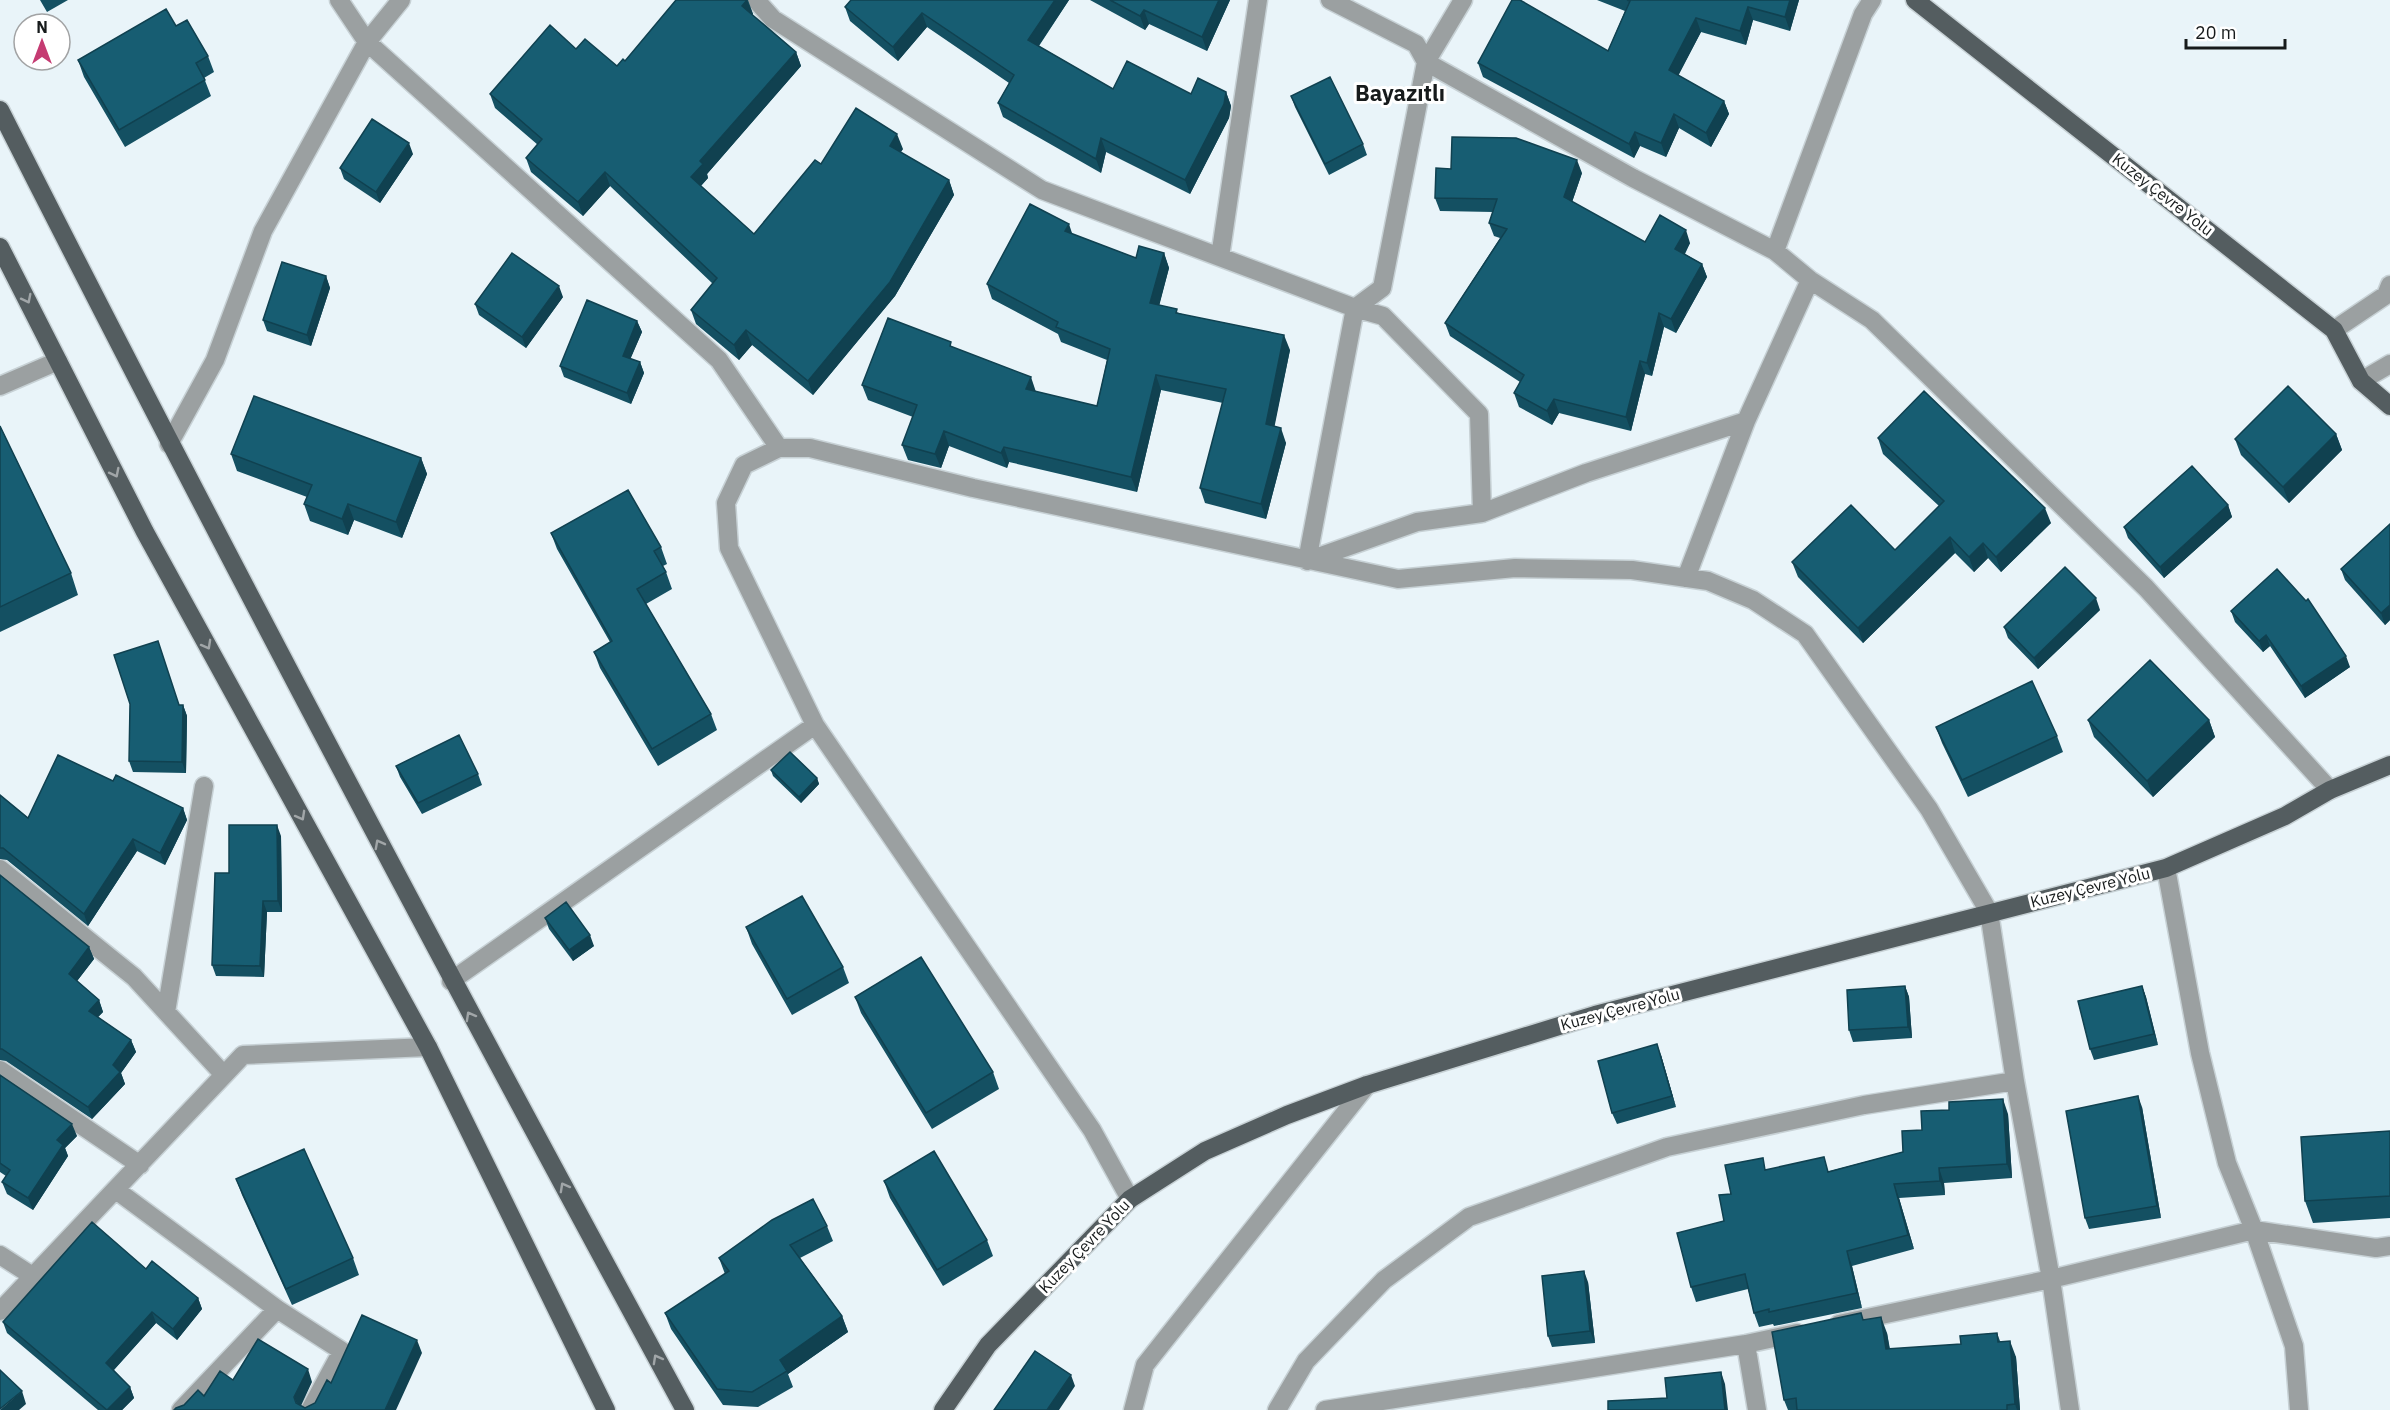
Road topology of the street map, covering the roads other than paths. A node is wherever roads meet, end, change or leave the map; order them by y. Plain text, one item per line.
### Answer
1 (339, 0) edge
2 (401, 0) edge
3 (756, 0) edge
4 (1258, 0) edge
5 (1330, 0) edge
6 (1463, 0) edge
7 (1872, 0) edge
8 (1915, 0) edge
9 (367, 42) junction
10 (1425, 63) junction
11 (0, 110) edge
12 (0, 247) edge
13 (1775, 251) junction
14 (1220, 257) junction
15 (1810, 280) junction
16 (2390, 285) edge
17 (1355, 308) junction
18 (2334, 330) junction
19 (58, 361) junction
20 (2390, 364) edge
21 (2361, 381) junction
22 (0, 386) edge
23 (2390, 406) edge
24 (1746, 421) junction
25 (169, 444) junction
26 (779, 447) junction
27 (1482, 513) junction
28 (1307, 561) junction
29 (1686, 578) junction
30 (814, 725) junction
31 (2390, 765) edge
32 (204, 786) dead end
33 (2330, 790) junction
34 (2166, 868) junction
35 (0, 869) edge
36 (1989, 912) junction
37 (451, 981) junction
38 (166, 1012) junction
39 (428, 1047) junction
40 (0, 1070) edge
41 (224, 1075) junction
42 (2015, 1082) junction
43 (1367, 1085) junction
44 (140, 1165) junction
45 (116, 1190) junction
46 (1130, 1199) junction
47 (2254, 1230) junction
48 (2390, 1246) edge
49 (0, 1255) edge
50 (34, 1277) junction
51 (2051, 1279) junction
52 (277, 1309) junction
53 (0, 1311) edge
54 (1746, 1344) junction
55 (181, 1410) edge
56 (310, 1410) edge
57 (606, 1410) edge
58 (685, 1410) edge
59 (943, 1410) edge
60 (1132, 1410) edge
61 (1277, 1410) edge
62 (1325, 1410) edge
63 (1757, 1410) edge
64 (2070, 1410) edge
65 (2299, 1410) edge

1 - 9 street
2 - 9 street
3 - 14 street
4 - 14 street
5 - 10 street
6 - 10 street
7 - 13 street
8 - 18 main road, Kuzey Çevre Yolu
9 - 25 street
9 - 26 street
10 - 13 street
10 - 17 street
11 - 25 main road
12 -> 19 main road
13 - 15 street
14 - 17 street
15 - 24 street
15 - 33 street
16 - 18 street
17 - 27 street
17 - 28 street
18 - 21 main road, Kuzey Çevre Yolu
19 - 22 street
19 -> 39 main road
20 - 21 street
21 - 23 main road, Kuzey Çevre Yolu
24 - 27 street
24 - 29 street
37 -> 25 main road
26 - 28 street
26 - 30 street
27 - 28 street
28 - 29 street
29 - 36 street
30 - 37 street
30 - 46 street
31 - 33 main road, Kuzey Çevre Yolu
32 - 38 street
33 - 34 main road, Kuzey Çevre Yolu
34 - 36 main road, Kuzey Çevre Yolu
34 - 47 street
35 - 38 street
36 - 42 street
36 - 43 main road, Kuzey Çevre Yolu
58 -> 37 main road
38 - 41 street
39 - 41 street
39 - 57 main road
40 - 44 street
41 - 44 street
42 - 51 street
42 - 61 street
43 - 46 main road, Kuzey Çevre Yolu
43 - 60 street
44 - 45 street
45 - 50 street
45 - 52 street
46 - 59 main road, Kuzey Çevre Yolu
47 - 48 street
47 - 51 street
47 - 65 street
49 - 50 street
50 - 53 street
51 - 54 street
51 - 64 street
52 - 55 street
52 - 56 street
54 - 62 street
54 - 63 street

